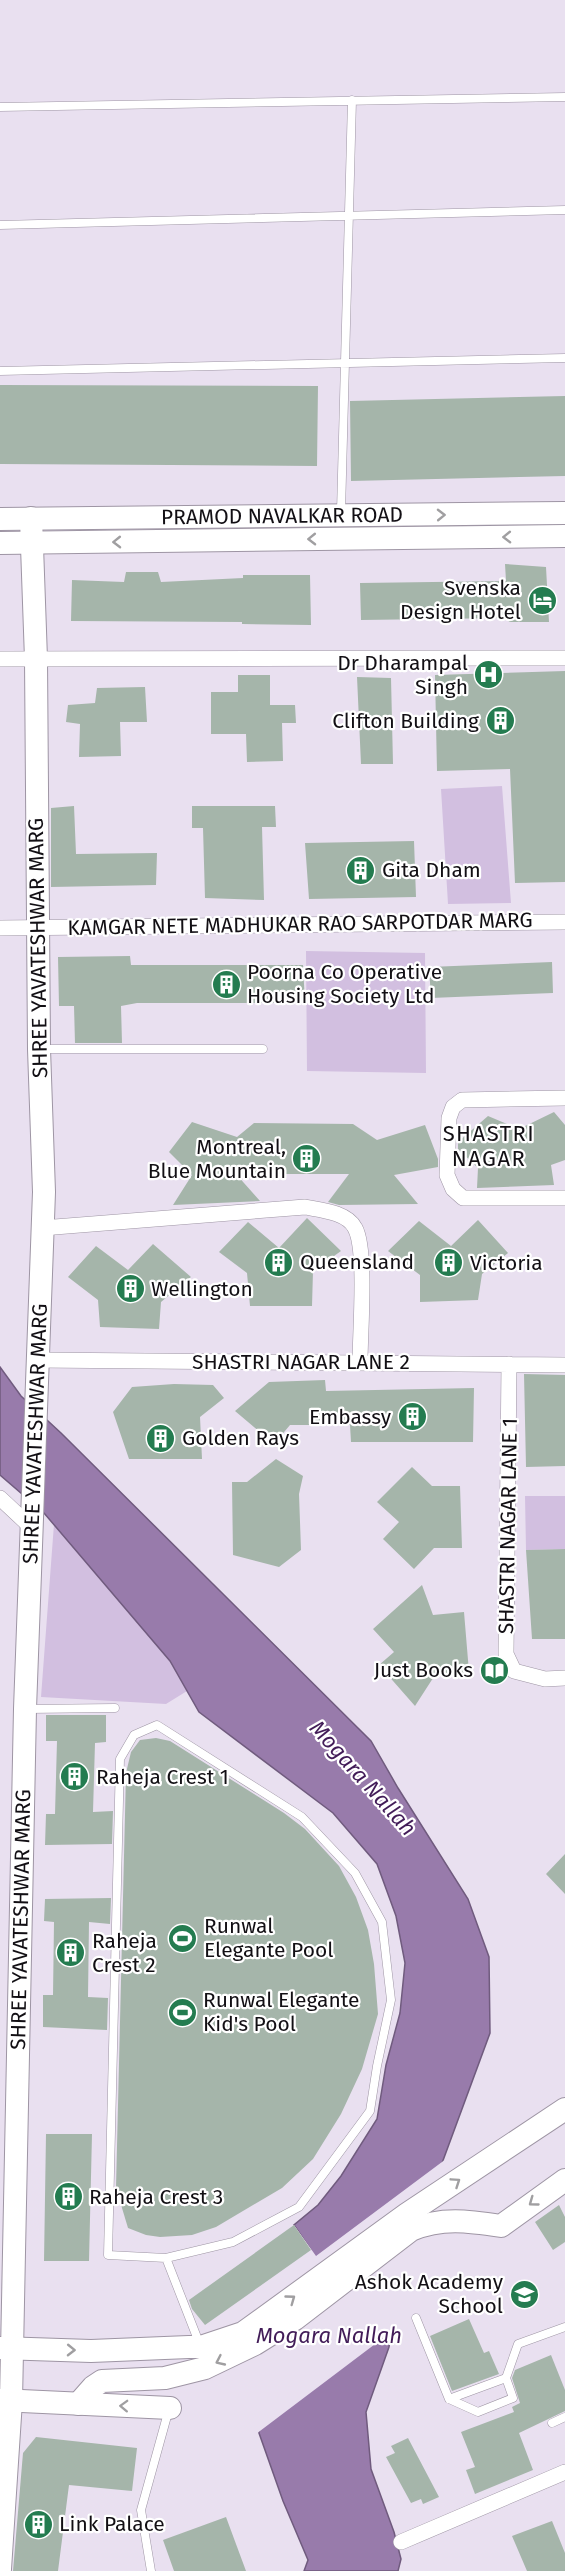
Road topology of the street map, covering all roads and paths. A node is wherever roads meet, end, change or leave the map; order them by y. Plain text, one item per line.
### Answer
1 (565, 97) edge
2 (352, 100) junction
3 (0, 107) edge
4 (565, 210) edge
5 (349, 217) junction
6 (0, 225) edge
7 (565, 358) edge
8 (345, 363) junction
9 (0, 371) edge
10 (565, 513) edge
11 (32, 518) junction
12 (0, 519) edge
13 (341, 528) junction
14 (565, 536) edge
15 (0, 543) edge
16 (32, 543) junction
17 (36, 658) junction
18 (565, 658) edge
19 (0, 659) edge
20 (565, 922) edge
21 (37, 927) junction
22 (0, 928) edge
23 (39, 1049) junction
24 (263, 1049) dead end
25 (565, 1098) edge
26 (565, 1198) edge
27 (42, 1228) junction
28 (38, 1360) junction
29 (360, 1362) junction
30 (509, 1364) junction
31 (565, 1365) edge
32 (0, 1498) edge
33 (31, 1520) junction
34 (565, 1678) edge
35 (115, 1708) dead end
36 (25, 1709) junction
37 (565, 2109) edge
38 (565, 2180) edge
39 (409, 2222) junction
40 (166, 2258) junction
41 (416, 2318) dead end
42 (565, 2327) edge
43 (201, 2346) junction
44 (6, 2349) edge
45 (506, 2378) junction
46 (449, 2399) junction
47 (6, 2401) edge
48 (78, 2404) junction
49 (170, 2408) joint
50 (565, 2417) edge
51 (552, 2422) dead end
52 (565, 2472) edge
53 (401, 2542) dead end
54 (0, 2569) edge
55 (151, 2571) edge

1 - 2 lane
2 - 3 lane
2 - 5 lane
4 - 5 lane
5 - 6 lane
5 - 8 lane
7 - 8 lane
8 - 9 lane
8 - 13 lane
13 -> 10 street, PRAMOD NAVALKAR ROAD
11 - 12 street, PRAMOD NAVALKAR ROAD
11 - 13 street, PRAMOD NAVALKAR ROAD
11 - 16 street, SHREE YAVATESHWAR MARG
14 -> 13 street, PRAMOD NAVALKAR ROAD
13 -> 16 street, PRAMOD NAVALKAR ROAD
15 - 16 street, PRAMOD NAVALKAR ROAD
16 - 17 street, SHREE YAVATESHWAR MARG
17 - 18 street
17 - 19 street
17 - 21 street, SHREE YAVATESHWAR MARG
20 - 21 street, KAMGAR NETE MADHUKAR RAO SARPOTDAR MARG
21 - 22 street, KAMGAR NETE MADHUKAR RAO SARPOTDAR MARG
21 - 23 street, SHREE YAVATESHWAR MARG
23 - 24 lane
23 - 27 street, SHREE YAVATESHWAR MARG
25 - 26 street
27 - 28 street, SHREE YAVATESHWAR MARG
27 - 29 street
28 - 29 street, SHASTRI NAGAR LANE 2
28 - 33 street, SHREE YAVATESHWAR MARG
29 - 30 street, SHASTRI NAGAR LANE 2
30 - 31 street, SHASTRI NAGAR LANE 2
30 - 34 street, SHASTRI NAGAR LANE 1
32 - 33 street
33 - 36 street, SHREE YAVATESHWAR MARG
35 - 36 lane
36 - 44 street, SHREE YAVATESHWAR MARG
39 -> 37 street
38 -> 39 street
43 -> 39 street
39 -> 48 street
40 - 40 lane
40 - 43 lane
41 - 46 lane
42 - 45 lane
44 -> 43 street
44 - 47 street, SHREE YAVATESHWAR MARG
45 - 46 lane
45 - 46 lane
47 - 48 street
47 - 54 street, SHREE YAVATESHWAR MARG
49 -> 48 street
49 - 55 lane
50 - 51 lane
52 - 53 street

